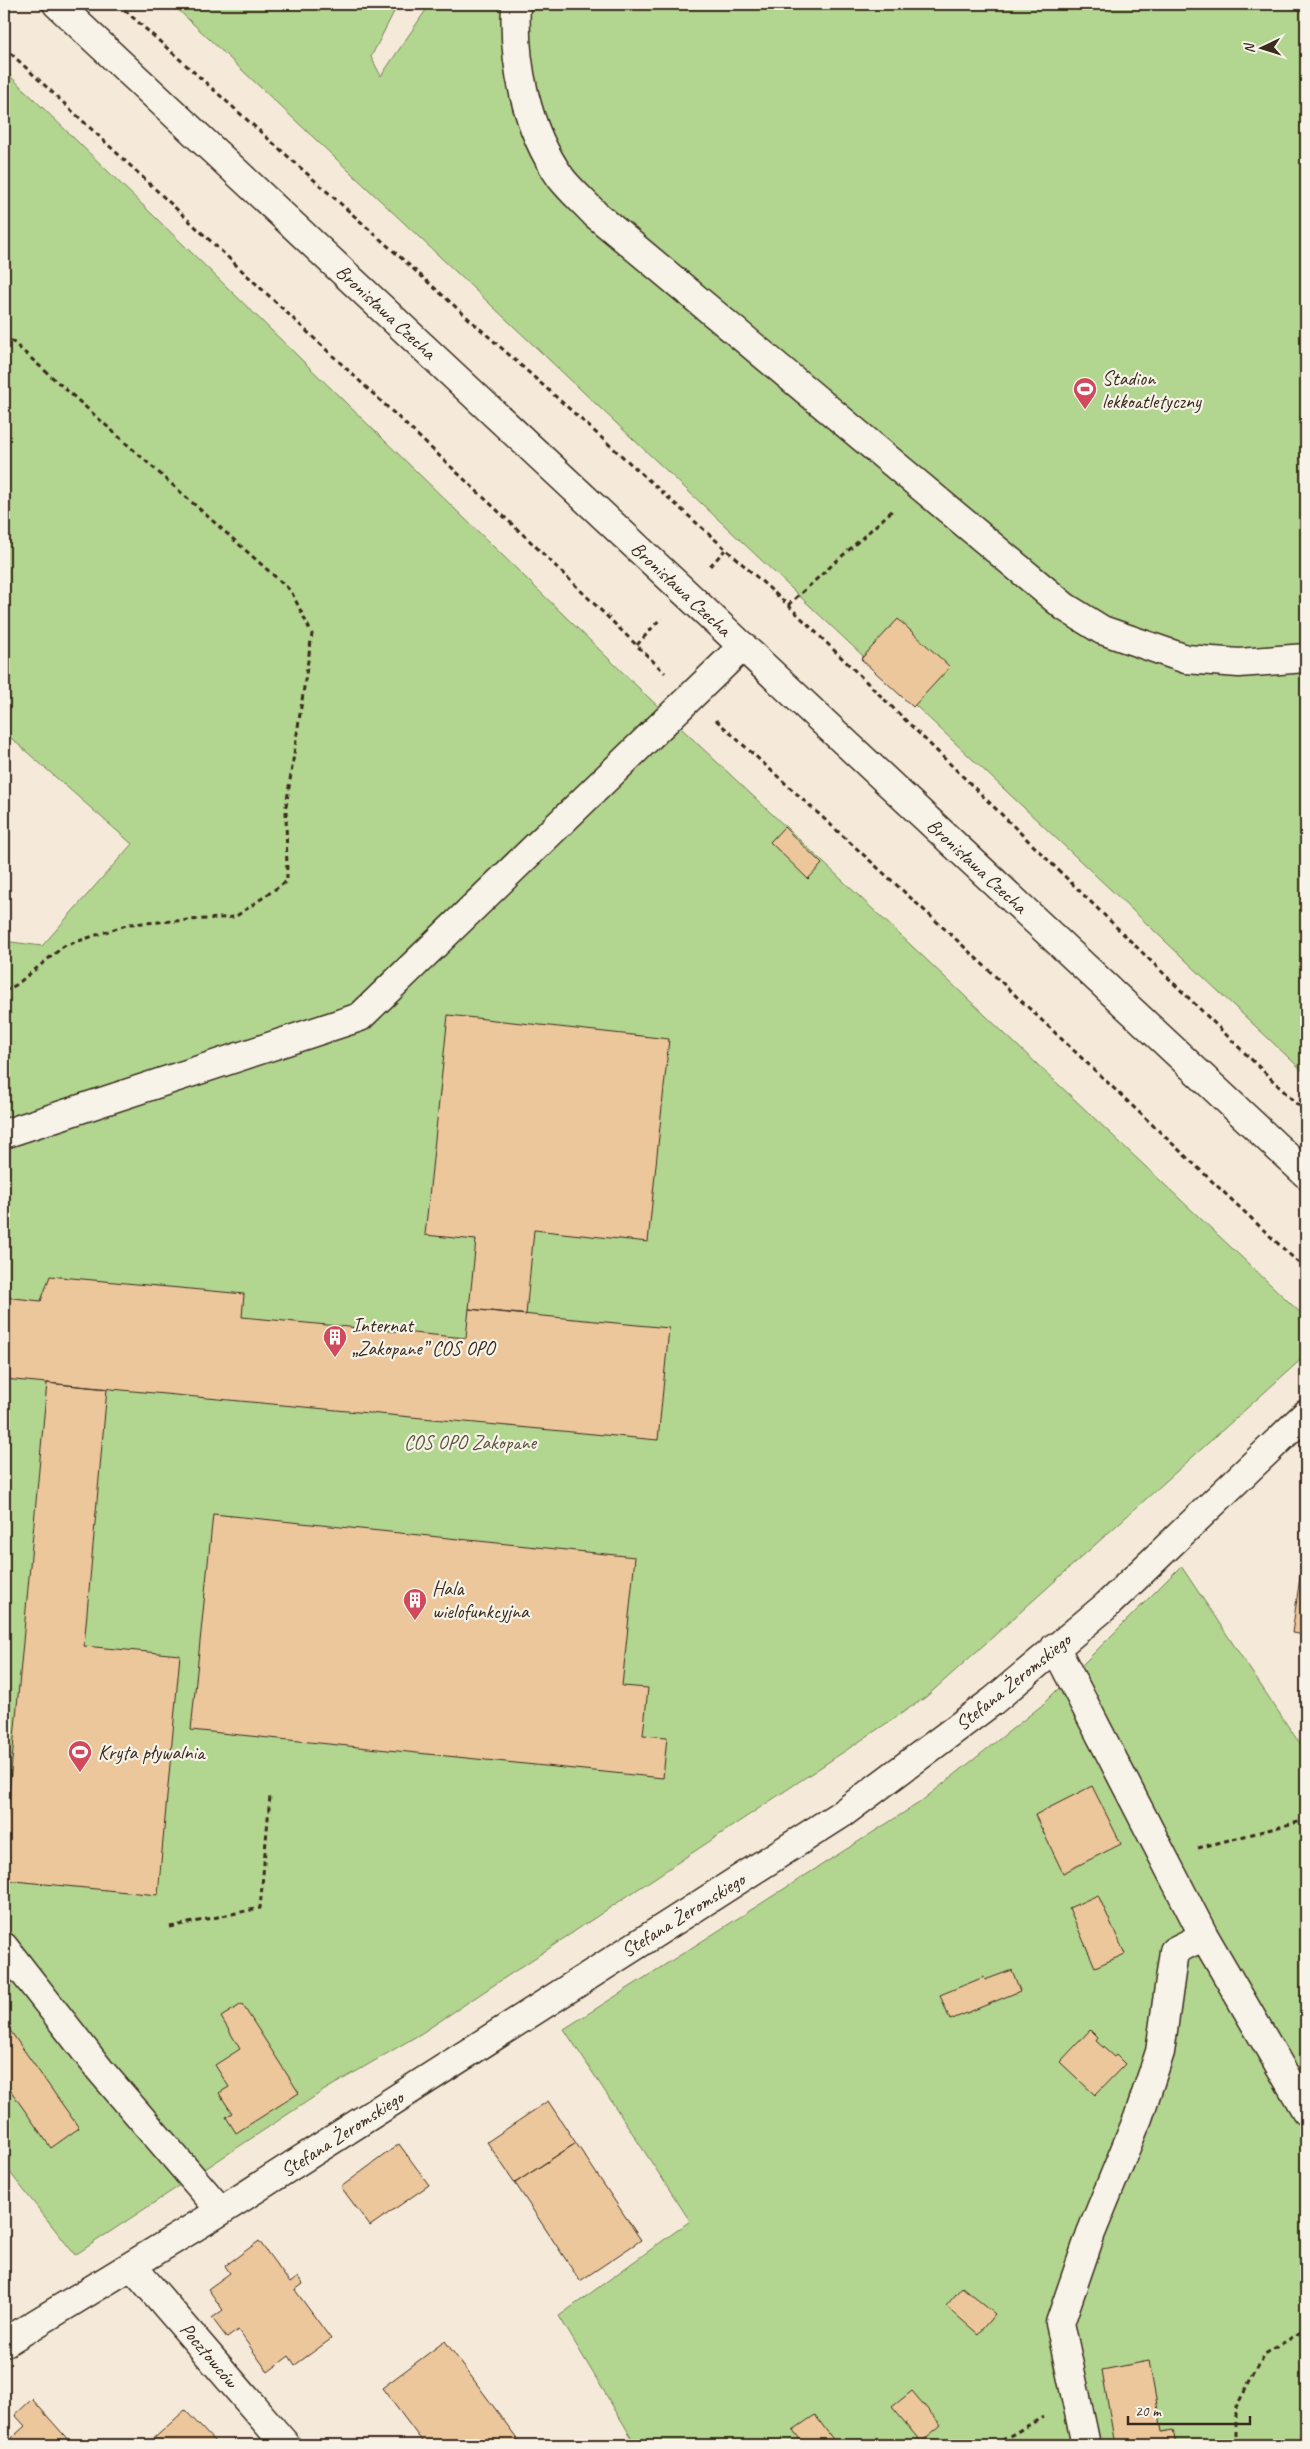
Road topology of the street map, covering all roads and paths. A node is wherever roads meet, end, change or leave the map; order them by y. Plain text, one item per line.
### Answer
1 (57, 4) edge
2 (118, 4) edge
3 (516, 4) edge
4 (4, 47) edge
5 (4, 334) edge
6 (899, 505) dead end
7 (788, 605) junction
8 (743, 646) junction
9 (1306, 658) edge
10 (690, 696) junction
11 (4, 991) edge
12 (1306, 1113) edge
13 (4, 1134) edge
14 (1306, 1174) edge
15 (1306, 1270) edge
16 (1306, 1414) edge
17 (1055, 1647) junction
18 (270, 1796) dead end
19 (1306, 1820) edge
20 (1163, 1857) junction
21 (170, 1927) dead end
22 (1204, 1936) junction
23 (4, 1947) edge
24 (1306, 2111) edge
25 (221, 2211) junction
26 (132, 2266) junction
27 (1306, 2329) edge
28 (4, 2343) edge
29 (1078, 2409) junction
30 (286, 2445) edge
31 (994, 2445) edge
32 (1086, 2445) edge
33 (1236, 2445) edge

1 - 8 street, Bronisława Czecha
2 - 7 path
3 - 9 street
4 - 10 path
5 - 11 path
6 - 7 path
7 - 12 path
8 - 10 street
8 - 14 street, Bronisława Czecha
10 - 13 street
10 - 15 path
16 - 17 street, Stefana Żeromskiego
17 - 20 street
17 - 25 street, Stefana Żeromskiego
18 - 21 path
19 - 20 path
20 - 22 street
22 - 24 street
22 - 29 street
23 - 25 street
25 - 26 street, Stefana Żeromskiego
26 - 28 street, Stefana Żeromskiego
26 - 30 street, Pocztowców
27 - 33 path
29 - 31 path
29 - 32 street

